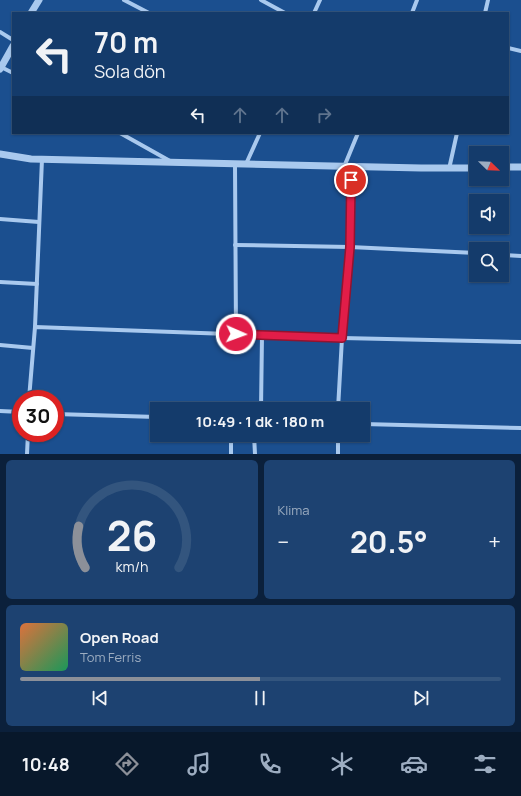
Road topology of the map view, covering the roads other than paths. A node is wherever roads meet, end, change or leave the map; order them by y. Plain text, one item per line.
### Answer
1 (38, 0) edge
2 (124, 0) edge
3 (261, 0) edge
4 (320, 0) edge
5 (417, 0) edge
6 (488, 0) edge
7 (32, 12) edge
8 (147, 12) edge
9 (283, 12) edge
10 (314, 12) edge
11 (412, 12) edge
12 (485, 12) edge
13 (0, 32) edge
14 (12, 39) edge
15 (12, 48) edge
16 (509, 48) edge
17 (521, 51) edge
18 (1, 68) edge
19 (12, 73) edge
20 (122, 134) edge
21 (258, 134) edge
22 (358, 134) edge
23 (457, 134) edge
24 (0, 154) edge
25 (42, 159) junction
26 (172, 162) junction
27 (235, 164) junction
28 (246, 164) junction
29 (344, 167) junction
30 (352, 167) junction
31 (509, 167) edge
32 (521, 167) edge
33 (469, 168) edge
34 (449, 169) junction
35 (0, 219) edge
36 (39, 222) junction
37 (235, 245) junction
38 (350, 247) junction
39 (469, 254) edge
40 (509, 255) edge
41 (521, 256) edge
42 (0, 282) edge
43 (37, 284) junction
44 (35, 327) junction
45 (236, 334) junction
46 (262, 335) junction
47 (342, 338) junction
48 (521, 342) edge
49 (0, 345) edge
50 (33, 348) junction
51 (30, 390) edge
52 (261, 402) edge
53 (338, 402) edge
54 (0, 412) edge
55 (12, 412) edge
56 (64, 414) edge
57 (150, 417) edge
58 (370, 424) edge
59 (521, 428) edge
60 (28, 442) edge
61 (231, 442) edge
62 (254, 442) edge
63 (338, 442) edge
64 (27, 454) edge
65 (231, 454) edge
66 (255, 454) edge
67 (338, 454) edge

1 - 7 street
2 - 8 street
3 - 9 street
4 - 10 street
5 - 11 street
6 - 12 street
13 - 14 street
15 - 18 street
16 - 17 street
18 - 19 street
20 - 26 street
21 - 28 street
22 - 29 street
23 - 34 street
24 - 25 street
25 - 26 street
25 - 36 street
26 - 27 street
27 - 28 street
27 - 37 street
28 - 29 street
29 - 30 street
30 - 34 street
30 - 38 street
31 - 32 street
33 - 34 street
35 - 36 street
36 - 43 street
37 - 38 street
37 - 45 street
38 - 39 street
38 - 47 street
40 - 41 street
42 - 43 street
43 - 44 street
44 - 45 street
44 - 50 street
45 - 46 street
46 - 47 street
46 - 52 street
47 - 48 street
47 - 53 street
49 - 50 street
50 - 51 street
54 - 55 street
56 - 57 street
58 - 59 street
60 - 64 street
61 - 65 street
62 - 66 street
63 - 67 street

